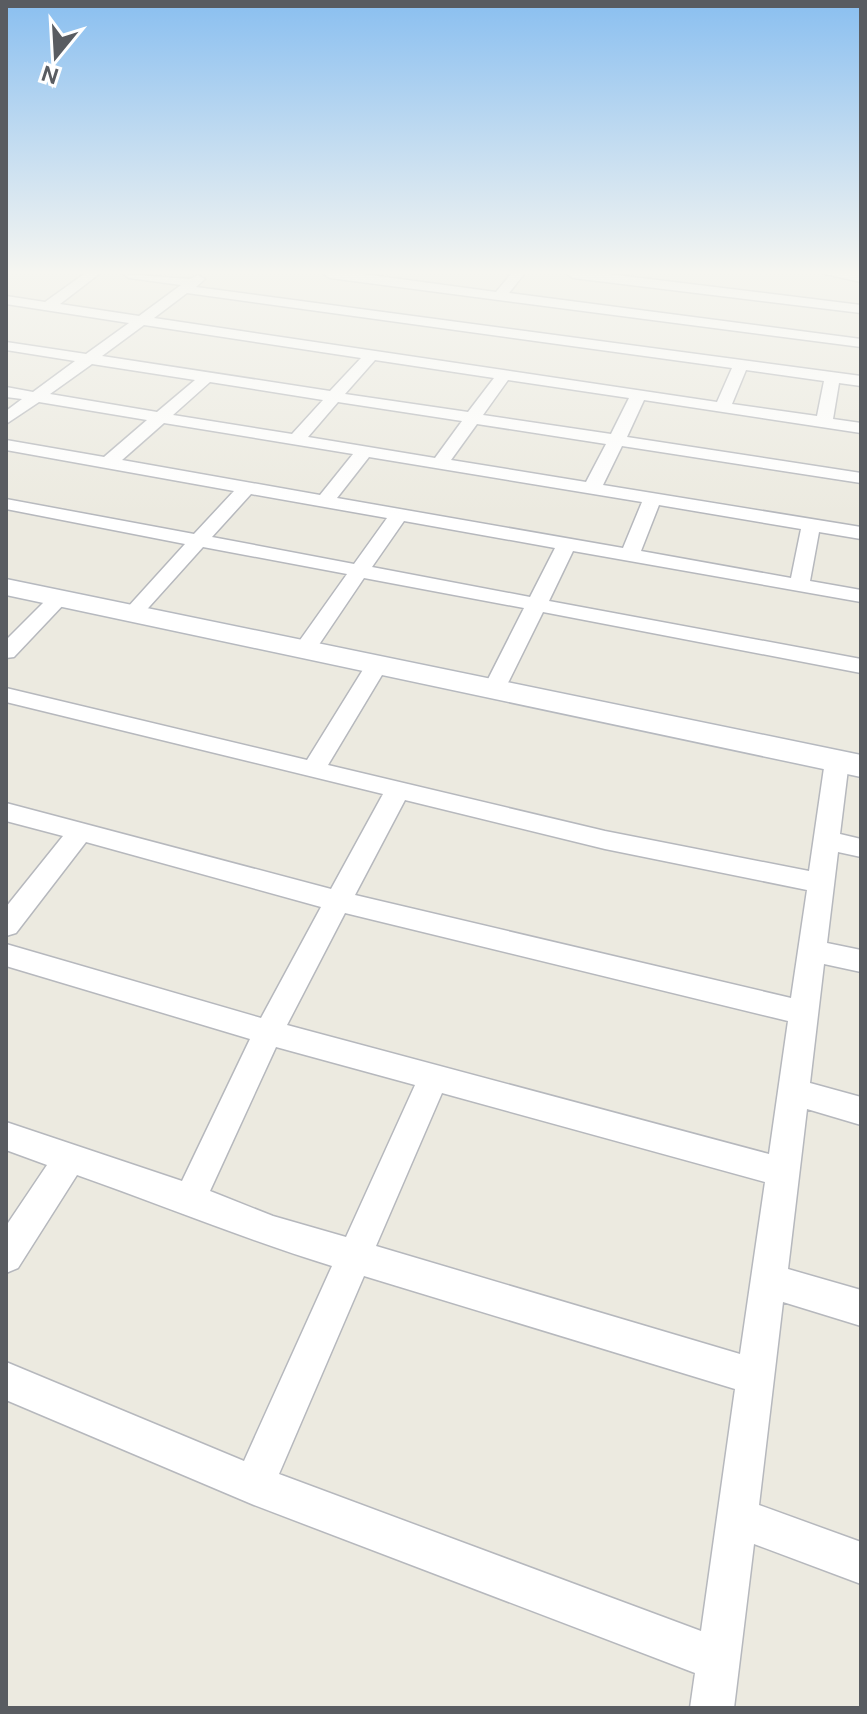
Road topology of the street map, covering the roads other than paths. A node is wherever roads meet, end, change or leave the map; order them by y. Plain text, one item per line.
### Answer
1 (56, 354) edge
2 (94, 354) edge
3 (381, 354) edge
4 (528, 354) edge
5 (556, 354) edge
6 (638, 354) edge
7 (784, 354) edge
8 (795, 354) edge
9 (87, 359) junction
10 (741, 364) junction
11 (207, 377) junction
12 (832, 377) junction
13 (861, 381) edge
14 (6, 392) edge
15 (639, 395) junction
16 (333, 396) junction
17 (36, 397) junction
18 (722, 408) junction
19 (160, 416) junction
20 (6, 419) edge
21 (473, 419) junction
22 (824, 423) junction
23 (861, 428) edge
24 (296, 440) junction
25 (616, 441) junction
26 (6, 445) edge
27 (365, 451) junction
28 (108, 463) junction
29 (440, 463) junction
30 (861, 478) edge
31 (247, 487) junction
32 (592, 489) junction
33 (652, 499) junction
34 (325, 501) junction
35 (6, 504) edge
36 (399, 514) junction
37 (811, 525) junction
38 (861, 533) edge
39 (201, 540) junction
40 (567, 544) junction
41 (630, 555) junction
42 (359, 571) junction
43 (799, 585) junction
44 (6, 587) edge
45 (861, 596) edge
46 (59, 598) junction
47 (539, 605) junction
48 (134, 612) junction
49 (304, 650) junction
50 (6, 652) edge
51 (377, 665) junction
52 (861, 666) edge
53 (494, 689) junction
54 (6, 695) edge
55 (849, 764) edge
56 (314, 768) junction
57 (398, 789) junction
58 (6, 812) edge
59 (80, 832) junction
60 (825, 840) junction
61 (861, 848) edge
62 (819, 883) junction
63 (338, 901) junction
64 (6, 926) edge
65 (811, 950) junction
66 (6, 955) edge
67 (861, 961) edge
68 (804, 1013) junction
69 (268, 1032) junction
70 (434, 1076) junction
71 (793, 1091) junction
72 (861, 1111) edge
73 (6, 1136) edge
74 (71, 1157) junction
75 (782, 1172) junction
76 (190, 1199) junction
77 (6, 1256) edge
78 (353, 1257) junction
79 (768, 1280) junction
80 (861, 1308) edge
81 (756, 1377) junction
82 (6, 1381) edge
83 (254, 1485) junction
84 (738, 1518) junction
85 (861, 1563) edge
86 (719, 1660) junction
87 (712, 1708) edge

1 - 9 street
2 - 9 street
3 - 16 street
4 - 21 street
5 - 15 street
6 - 10 street
7 - 10 street
8 - 12 street
9 - 11 street
9 - 17 street
10 - 18 street
11 - 16 street
11 - 19 street
12 - 13 street
12 - 22 street
14 - 17 street
15 - 18 street
15 - 25 street
16 - 21 street
16 - 24 street
17 - 19 street
17 - 20 street
18 - 22 street
19 - 24 street
19 - 28 street
21 - 25 street
21 - 29 street
22 - 23 street
24 - 27 street
25 - 30 street
25 - 32 street
26 - 28 street
27 - 29 street
27 - 34 street
28 - 31 street
29 - 32 street
31 - 34 street
31 - 39 street
32 - 33 street
33 - 37 street
33 - 41 street
34 - 36 street
35 - 39 street
36 - 40 street
36 - 42 street
37 - 38 street
37 - 43 street
39 - 42 street
39 - 48 street
40 - 41 street
40 - 47 street
41 - 43 street
42 - 47 street
42 - 49 street
43 - 45 street
44 - 46 street
46 - 48 street
46 - 50 street
47 - 52 street
47 - 53 street
48 - 49 street
49 - 51 street
51 - 53 street
51 - 56 street
53 - 55 street
54 - 56 street
55 - 60 street
56 - 57 street
57 - 62 street
57 - 63 street
58 - 59 street
59 - 63 street
59 - 64 street
60 - 61 street
60 - 62 street
62 - 65 street
63 - 68 street
63 - 69 street
65 - 67 street
65 - 68 street
66 - 69 street
68 - 71 street
69 - 70 street
69 - 76 street
70 - 75 street
70 - 78 street
71 - 72 street
71 - 75 street
73 - 74 street
74 - 76 street
74 - 77 street
75 - 79 street
76 - 78 street
78 - 81 street
78 - 83 street
79 - 80 street
79 - 81 street
81 - 84 street
82 - 83 street
83 - 86 street
84 - 85 street
84 - 86 street
86 - 87 street

